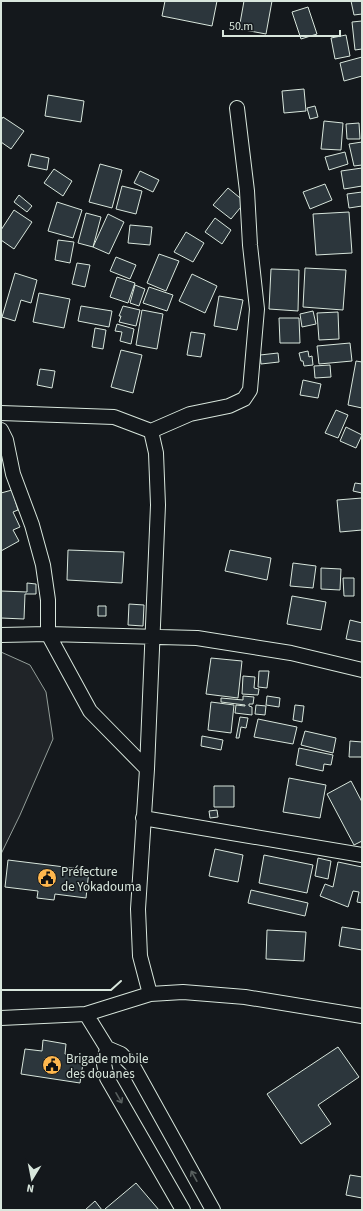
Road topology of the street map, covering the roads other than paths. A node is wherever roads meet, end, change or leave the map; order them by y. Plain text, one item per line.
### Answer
1 (237, 108) dead end
2 (1, 412) edge
3 (1, 430) edge
4 (151, 431) junction
5 (48, 634) junction
6 (1, 635) edge
7 (153, 637) junction
8 (362, 670) edge
9 (147, 770) junction
10 (143, 818) junction
11 (362, 855) edge
12 (150, 994) junction
13 (86, 1014) junction
14 (362, 1016) edge
15 (1, 1018) edge
16 (106, 1048) junction
17 (183, 1210) edge
18 (213, 1210) edge

1 - 4 street
2 - 4 street
3 - 5 street
4 - 7 street
5 - 6 street
5 - 7 street
5 - 9 street
7 - 8 street
7 - 9 street
9 - 10 street
10 - 11 street
10 - 12 street
12 - 13 street
12 - 14 street
13 - 15 street
13 - 16 street
16 -> 17 street
18 -> 16 street

